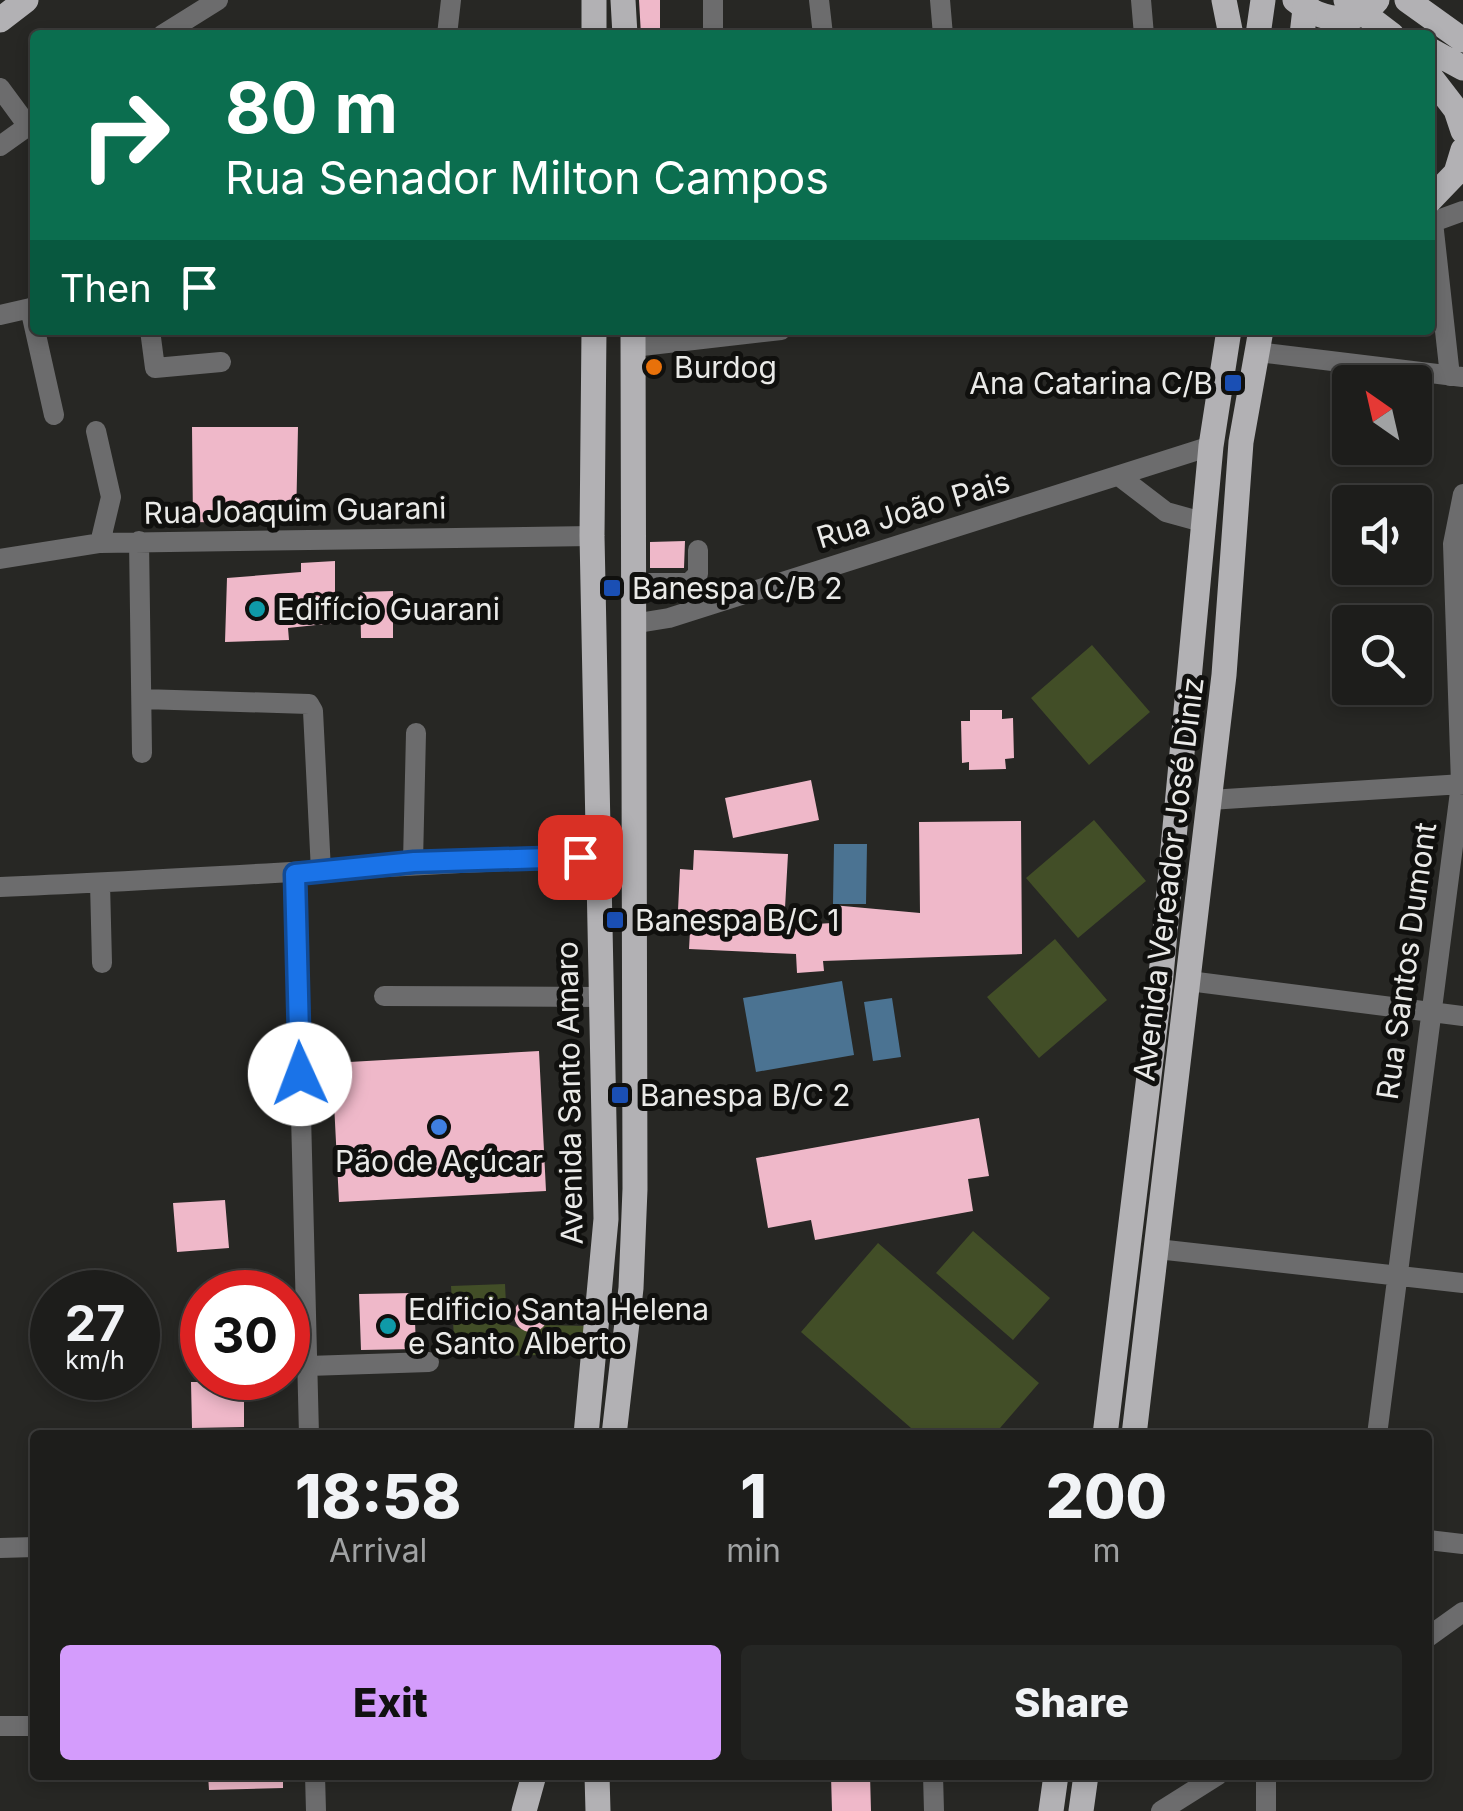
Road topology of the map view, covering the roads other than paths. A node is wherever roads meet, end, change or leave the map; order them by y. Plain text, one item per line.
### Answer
1 (26, 0) edge
2 (218, 0) edge
3 (451, 0) edge
4 (594, 0) edge
5 (623, 0) edge
6 (713, 0) edge
7 (820, 0) edge
8 (940, 0) edge
9 (1140, 0) edge
10 (1224, 0) edge
11 (1263, 0) edge
12 (1295, 0) edge
13 (1306, 0) edge
14 (1407, 0) edge
15 (1439, 10) edge
16 (1378, 18) edge
17 (0, 20) edge
18 (170, 30) edge
19 (448, 30) edge
20 (594, 30) edge
21 (624, 30) edge
22 (713, 30) edge
23 (823, 30) edge
24 (943, 30) edge
25 (1143, 30) edge
26 (1229, 30) edge
27 (1259, 30) edge
28 (1303, 30) edge
29 (1463, 40) edge
30 (1435, 53) edge
31 (1463, 68) edge
32 (1435, 83) edge
33 (0, 88) edge
34 (30, 122) edge
35 (30, 125) edge
36 (1463, 131) edge
37 (0, 146) edge
38 (1462, 156) edge
39 (1435, 208) edge
40 (1463, 211) edge
41 (1435, 214) edge
42 (1435, 240) edge
43 (30, 308) edge
44 (0, 316) edge
45 (38, 335) edge
46 (151, 335) edge
47 (594, 335) edge
48 (688, 335) edge
49 (1226, 336) edge
50 (633, 338) edge
51 (1260, 341) edge
52 (220, 362) dead end
53 (1457, 376) edge
54 (54, 416) dead end
55 (96, 432) dead end
56 (1211, 446) junction
57 (1119, 476) junction
58 (1463, 494) edge
59 (1206, 523) junction
60 (592, 536) junction
61 (100, 542) junction
62 (139, 542) junction
63 (698, 550) dead end
64 (0, 558) edge
65 (632, 583) junction
66 (632, 624) junction
67 (142, 699) junction
68 (416, 734) dead end
69 (142, 753) dead end
70 (1462, 784) edge
71 (1210, 800) junction
72 (598, 856) junction
73 (414, 862) junction
74 (320, 871) junction
75 (295, 874) junction
76 (100, 883) junction
77 (0, 888) edge
78 (102, 963) dead end
79 (1189, 981) junction
80 (384, 996) dead end
81 (602, 997) junction
82 (1429, 1010) junction
83 (1463, 1016) edge
84 (1157, 1249) junction
85 (305, 1270) edge
86 (1394, 1277) junction
87 (1463, 1284) edge
88 (429, 1362) dead end
89 (310, 1366) edge
90 (308, 1400) edge
91 (309, 1430) edge
92 (586, 1430) edge
93 (615, 1430) edge
94 (1106, 1430) edge
95 (1135, 1430) edge
96 (1378, 1430) edge
97 (1432, 1540) edge
98 (1463, 1544) edge
99 (30, 1547) edge
100 (0, 1548) edge
101 (1463, 1612) edge
102 (1432, 1634) edge
103 (0, 1726) edge
104 (30, 1726) edge
105 (315, 1780) edge
106 (533, 1780) edge
107 (536, 1780) edge
108 (598, 1780) edge
109 (933, 1780) edge
110 (1055, 1780) edge
111 (1085, 1780) edge
112 (1210, 1780) edge
113 (1266, 1780) edge
114 (316, 1811) edge
115 (524, 1811) edge
116 (541, 1811) edge
117 (598, 1811) edge
118 (934, 1811) edge
119 (1051, 1811) edge
120 (1081, 1811) edge
121 (1161, 1811) edge
122 (1266, 1811) edge

1 - 17 main road
2 - 18 street
3 - 19 street
4 - 20 main road
5 - 21 main road
6 - 22 street
7 - 23 street
8 - 24 street
9 - 25 street
10 - 26 main road
11 - 27 main road
12 - 16 main road
13 - 28 main road, bridge
14 - 15 main road
15 - 29 main road
30 - 31 main road
32 - 36 main road
33 - 34 street
35 - 37 street
38 - 39 main road
40 - 41 street
42 - 53 street
43 - 44 street
45 - 54 street
46 - 52 street
47 - 60 main road, Avenida Santo Amaro
48 - 50 street
49 - 56 main road, Avenida Vereador José Diniz
50 - 65 main road, Avenida Santo Amaro
51 - 53 street
51 - 71 main road, Avenida Vereador José Diniz
55 - 61 street
56 - 57 street, Rua João Pais
56 - 59 main road, Avenida Vereador José Diniz
57 - 59 street
57 - 66 street, Rua João Pais
58 - 70 street, Rua Santos Dumont
59 - 94 main road, Avenida Vereador José Diniz
60 - 62 street, Rua Joaquim Guarani
60 - 72 main road, Avenida Santo Amaro
61 - 62 street, Rua Joaquim Guarani
61 - 64 street, Rua Joaquim Guarani
62 - 67 street
63 - 65 street
65 - 66 main road, Avenida Santo Amaro
66 - 93 main road, Avenida Santo Amaro
67 - 69 street
67 - 74 street
68 - 73 street
70 - 71 street
70 - 82 street, Rua Santos Dumont
71 - 79 main road, Avenida Vereador José Diniz
72 - 73 street
72 - 81 main road, Avenida Santo Amaro
73 - 74 street
74 - 75 street
75 - 76 street
75 - 85 street
76 - 77 street
76 - 78 street
79 - 82 street
79 - 84 main road, Avenida Vereador José Diniz
80 - 81 street
81 - 92 main road, Avenida Santo Amaro
82 - 83 street
82 - 86 street, Rua Santos Dumont
84 - 86 street
84 - 95 main road, Avenida Vereador José Diniz
86 - 87 street
86 - 96 street, Rua Santos Dumont
88 - 89 street
90 - 91 street
97 - 98 street
99 - 100 street
101 - 102 street
103 - 104 street
105 - 114 street
106 - 115 main road
107 - 116 main road
108 - 117 main road
109 - 118 street
110 - 119 main road
111 - 120 main road
112 - 121 street
113 - 122 street

